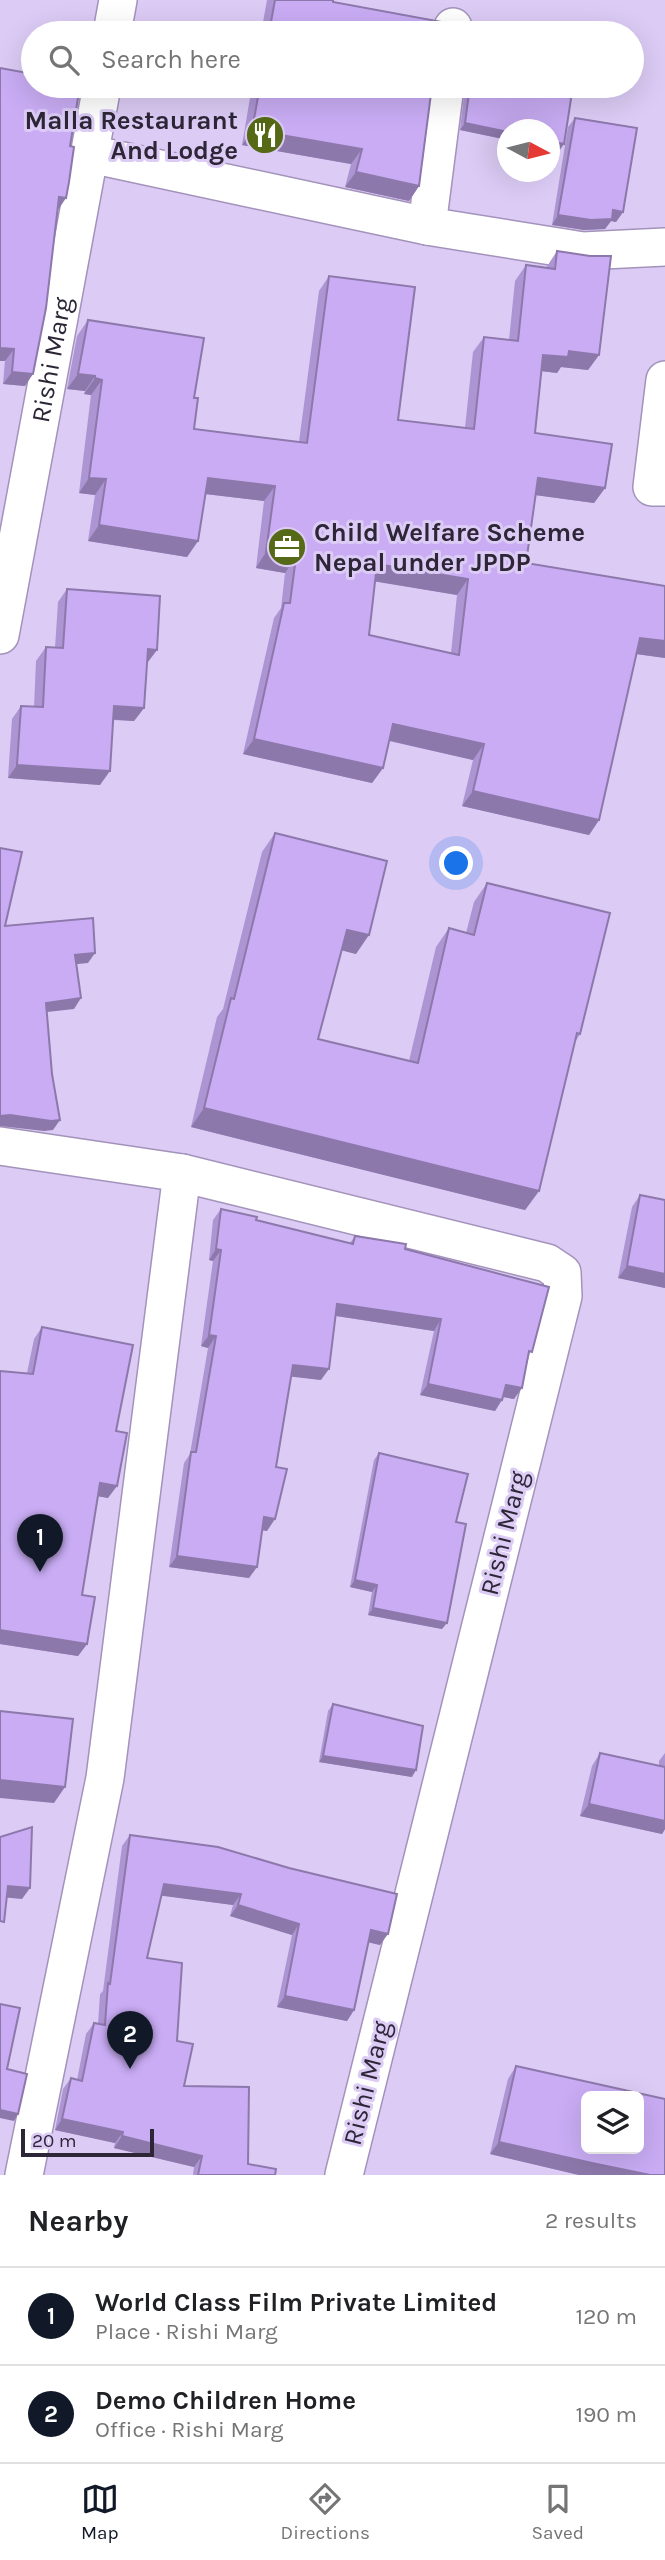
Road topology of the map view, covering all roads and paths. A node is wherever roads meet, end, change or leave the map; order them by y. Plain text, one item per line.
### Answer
1 (118, 0) edge
2 (114, 21) edge
3 (100, 98) edge
4 (443, 98) edge
5 (90, 154) junction
6 (427, 226) junction
7 (665, 247) edge
8 (665, 380) edge
9 (659, 487) edge
10 (0, 635) edge
11 (0, 1146) edge
12 (182, 1173) junction
13 (24, 2175) edge
14 (344, 2175) edge

1 - 2 street
3 - 5 street, Rishi Marg
4 - 6 street
5 - 6 street
5 - 10 street, Rishi Marg
6 - 7 street
8 - 9 street
11 - 12 street, Rishi Marg
12 - 13 street
12 - 14 street, Rishi Marg

